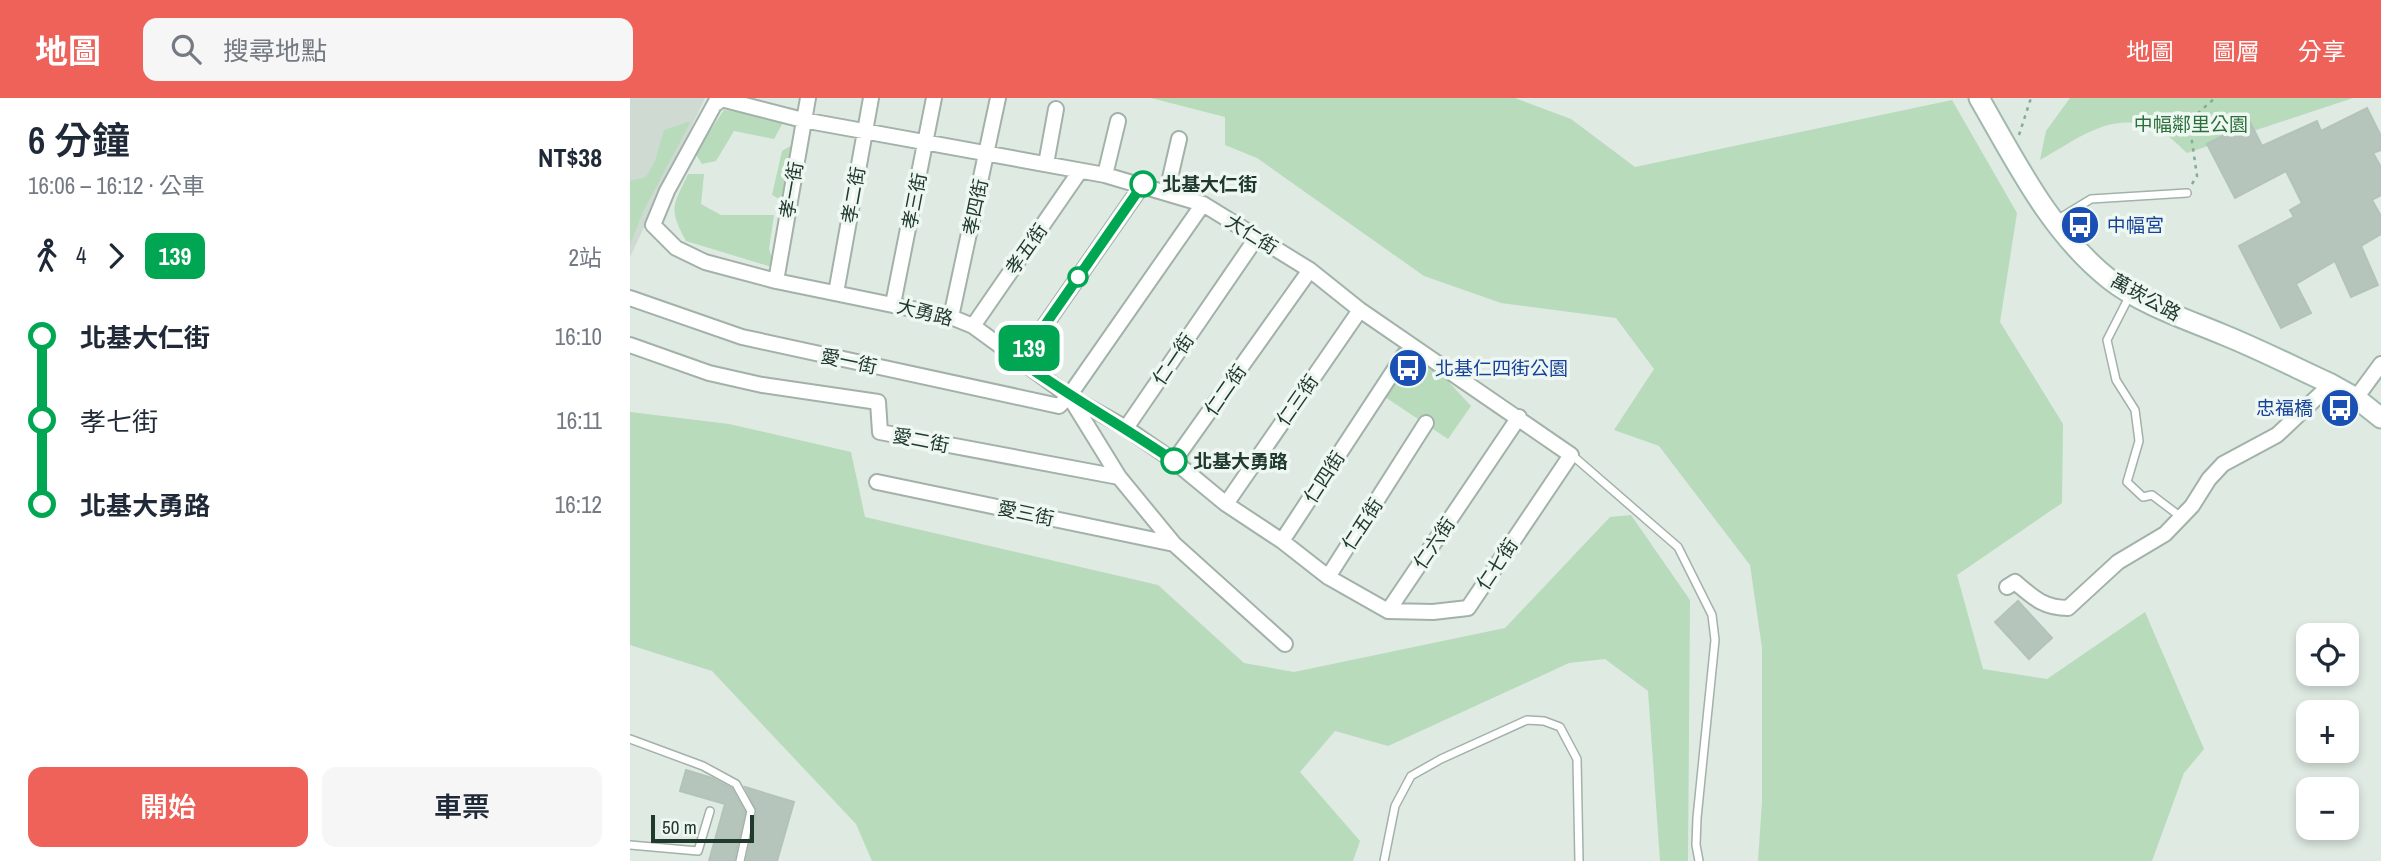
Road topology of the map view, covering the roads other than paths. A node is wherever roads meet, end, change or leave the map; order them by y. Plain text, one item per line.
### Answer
1 (808, 98) edge
2 (871, 98) edge
3 (934, 98) edge
4 (998, 98) edge
5 (1979, 98) edge
6 (718, 101) edge
7 (1056, 109) dead end
8 (803, 120) junction
9 (1118, 121) dead end
10 (864, 129) junction
11 (1179, 139) dead end
12 (925, 143) junction
13 (986, 155) junction
14 (1046, 164) junction
15 (1080, 171) junction
16 (1105, 175) junction
17 (1143, 184) junction
18 (1167, 191) junction
19 (2187, 193) road end
20 (1203, 204) junction
21 (2055, 221) junction
22 (1257, 237) junction
23 (1310, 270) junction
24 (776, 281) junction
25 (836, 293) junction
26 (2131, 293) junction
27 (630, 298) edge
28 (893, 304) junction
29 (1360, 310) junction
30 (951, 317) junction
31 (973, 326) junction
32 (630, 345) edge
33 (1404, 355) dead end
34 (1020, 361) junction
35 (2381, 363) edge
36 (2332, 384) junction
37 (1069, 396) junction
38 (2356, 398) junction
39 (1519, 417) junction
40 (2381, 418) edge
41 (1426, 423) dead end
42 (1126, 428) junction
43 (1571, 455) junction
44 (1174, 461) junction
45 (1118, 477) junction
46 (877, 482) dead end
47 (1226, 504) junction
48 (2182, 517) junction
49 (1282, 541) junction
50 (1174, 544) junction
51 (1328, 577) junction
52 (2007, 587) dead end
53 (1388, 611) junction
54 (1285, 644) dead end
55 (630, 739) edge
56 (710, 811) dead end
57 (630, 845) edge
58 (740, 861) edge
59 (1384, 861) edge
60 (1580, 861) edge
61 (1699, 861) edge

1 - 8 street, 孝一街
2 - 10 street, 孝二街
3 - 12 street, 孝三街
4 - 13 street, 孝四街
5 - 21 street, 萬崁公路
6 - 8 street, 大仁街
6 - 24 street, 大勇路
7 - 14 street
8 - 10 street, 大仁街
8 - 24 street, 孝一街
9 - 16 street
10 - 12 street, 大仁街
10 - 25 street, 孝二街
11 - 18 street
12 - 13 street, 大仁街
12 - 28 street, 孝三街
13 - 14 street, 大仁街
13 - 30 street, 孝四街
14 - 15 street, 大仁街
15 - 16 street, 大仁街
15 - 31 street, 孝五街
16 - 17 street, 大仁街
17 - 18 street, 大仁街
17 - 34 street
18 - 20 street, 大仁街
19 - 21 lane
20 - 22 street, 大仁街
20 - 37 street
21 - 26 street, 萬崁公路
22 - 23 street, 大仁街
22 - 42 street, 仁一街
23 - 29 street, 大仁街
23 - 44 street, 仁二街
24 - 25 street, 大勇路
25 - 28 street, 大勇路
26 - 36 street, 萬崁公路
26 - 48 lane
27 - 37 street, 愛一街
28 - 30 street, 大勇路
29 - 39 street, 大仁街
29 - 47 street, 仁三街
30 - 31 street, 大勇路
31 - 34 street, 大勇路
32 - 45 street, 愛二街
33 - 49 street, 仁四街
34 - 37 street, 大勇路
35 - 38 street
36 - 38 street, 萬崁公路
36 - 48 street
37 - 42 street
37 - 45 street, 大勇路
38 - 40 street, 萬崁公路
39 - 43 street, 大仁街
39 - 53 street, 仁六街
41 - 51 street, 仁五街
42 - 44 street
43 - 53 street, 仁七街
43 - 61 lane
44 - 47 street
45 - 50 street, 大勇路
46 - 50 street, 愛三街
47 - 49 street
48 - 52 street
49 - 51 street
50 - 54 street, 大勇路
51 - 53 street
55 - 58 lane
56 - 57 lane
59 - 60 lane

